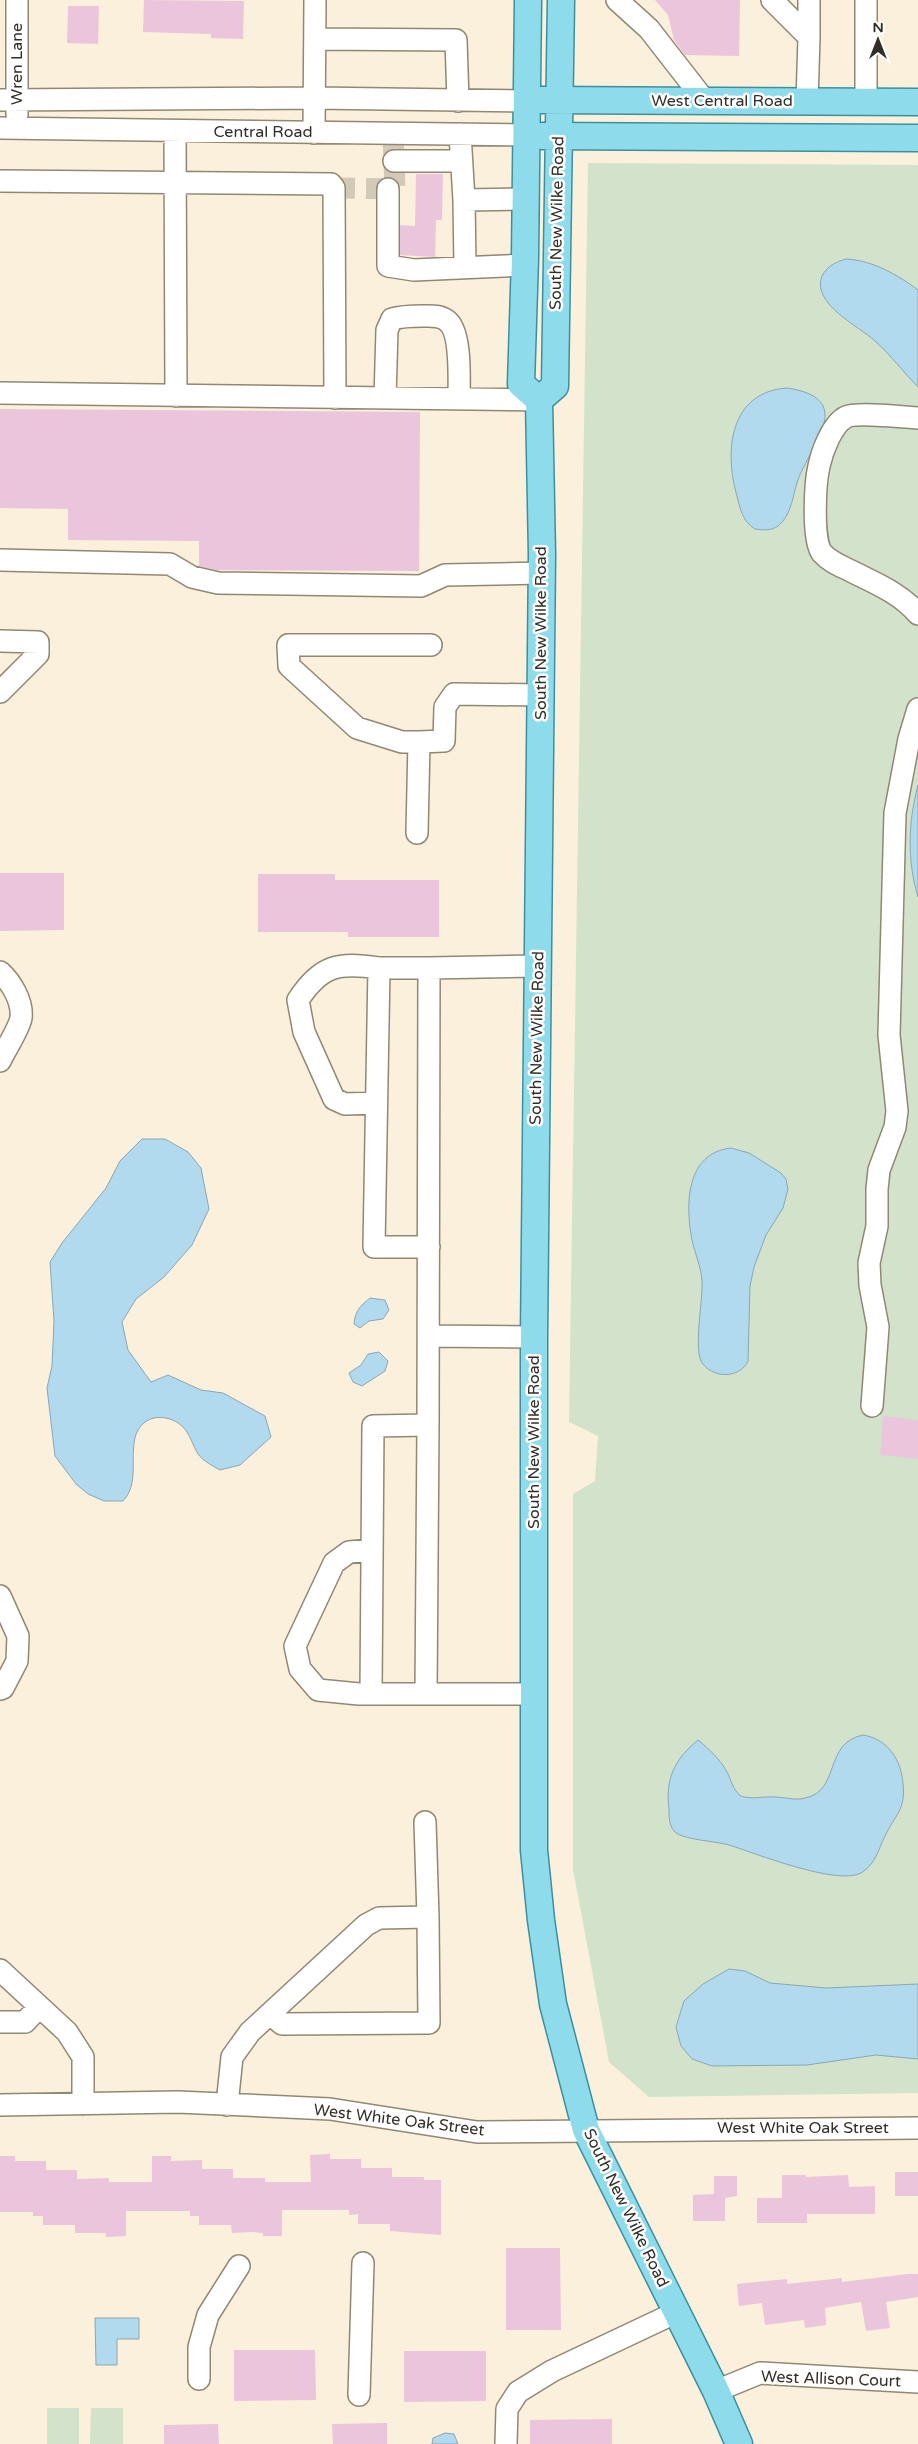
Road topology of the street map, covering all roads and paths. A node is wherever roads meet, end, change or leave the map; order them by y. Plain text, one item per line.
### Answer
1 (17, 0) edge
2 (315, 0) edge
3 (528, 0) edge
4 (562, 0) edge
5 (617, 0) edge
6 (772, 0) edge
7 (809, 0) edge
8 (866, 0) edge
9 (809, 37) junction
10 (315, 39) junction
11 (315, 98) junction
12 (9, 100) edge
13 (458, 100) junction
14 (526, 100) junction
15 (560, 100) junction
16 (705, 100) junction
17 (866, 101) junction
18 (807, 102) junction
19 (918, 102) edge
20 (9, 128) edge
21 (175, 131) junction
22 (314, 133) junction
23 (460, 134) junction
24 (526, 135) junction
25 (559, 136) junction
26 (918, 138) edge
27 (394, 161) dead end
28 (461, 161) junction
29 (0, 181) edge
30 (175, 183) junction
31 (388, 189) dead end
32 (526, 199) junction
33 (464, 200) junction
34 (525, 264) junction
35 (465, 267) junction
36 (0, 393) edge
37 (176, 396) junction
38 (335, 398) junction
39 (385, 398) junction
40 (459, 399) junction
41 (539, 400) junction
42 (918, 418) edge
43 (0, 560) edge
44 (542, 573) junction
45 (918, 614) edge
46 (0, 642) edge
47 (431, 645) dead end
48 (0, 692) edge
49 (541, 695) junction
50 (918, 709) edge
51 (419, 742) junction
52 (417, 833) dead end
53 (538, 966) junction
54 (378, 968) junction
55 (430, 968) junction
56 (0, 972) edge
57 (0, 1061) edge
58 (376, 1103) junction
59 (429, 1247) junction
60 (428, 1336) junction
61 (534, 1337) junction
62 (872, 1406) dead end
63 (428, 1425) junction
64 (372, 1550) junction
65 (0, 1596) edge
66 (0, 1689) edge
67 (371, 1693) junction
68 (426, 1694) junction
69 (533, 1694) junction
70 (426, 1822) dead end
71 (428, 1917) junction
72 (0, 1970) edge
73 (39, 2007) junction
74 (270, 2014) junction
75 (0, 2022) edge
76 (83, 2104) junction
77 (227, 2104) junction
78 (0, 2105) edge
79 (918, 2128) edge
80 (586, 2130) junction
81 (363, 2263) dead end
82 (239, 2266) dead end
83 (677, 2312) junction
84 (199, 2379) dead end
85 (918, 2382) edge
86 (716, 2391) junction
87 (359, 2395) dead end
88 (506, 2444) edge
89 (739, 2444) edge

1 - 12 street, Wren Lane
2 - 10 street
3 - 14 main road, South New Wilke Road
4 - 15 main road, South New Wilke Road
5 - 16 street
6 - 9 street
7 - 9 street
8 - 17 street
9 - 18 street
10 - 11 street
10 - 13 street
11 - 12 street, Central Road
11 - 13 street, Central Road
11 - 22 street
12 - 20 street, Wren Lane
13 - 14 street, Central Road
14 - 15 main road, West Central Road
14 - 24 main road, South New Wilke Road
15 - 16 main road, West Central Road
15 - 25 main road, South New Wilke Road
16 - 18 main road, West Central Road
17 - 18 main road, West Central Road
17 - 19 main road, West Central Road
20 - 21 street, Central Road
21 - 22 street, Central Road
21 - 30 street
22 - 23 street, Central Road
23 - 24 street, Central Road
23 - 28 street
24 - 25 main road
24 - 32 main road, South New Wilke Road
25 - 26 main road
25 - 41 main road, South New Wilke Road
27 - 28 street
28 - 33 street
29 - 30 street
30 - 37 street
30 - 38 street
31 - 35 street
32 - 33 street
32 - 34 main road, South New Wilke Road
33 - 35 street
34 - 35 street
34 - 41 main road, South New Wilke Road
36 - 37 street
37 - 38 street
38 - 39 street
39 - 40 street
39 - 40 street
40 - 41 street
41 - 44 main road, South New Wilke Road
42 - 45 street
43 - 44 street
44 - 49 main road, South New Wilke Road
46 - 48 street
47 - 51 street
49 - 51 street
49 - 53 main road, South New Wilke Road
50 - 62 street
51 - 52 street
53 - 55 street
53 - 61 main road, South New Wilke Road
54 - 55 street
54 - 58 street
54 - 58 street
55 - 59 street
56 - 57 street
58 - 59 street
59 - 60 street
60 - 61 street
60 - 63 street
61 - 69 main road, South New Wilke Road
63 - 64 street
63 - 68 street
64 - 67 street
64 - 67 street
65 - 66 street
67 - 68 street
68 - 69 street
69 - 80 main road, South New Wilke Road
70 - 71 street
71 - 74 street
71 - 74 street
72 - 73 street
73 - 75 street
73 - 76 street
74 - 77 street
76 - 77 street, West White Oak Street
76 - 78 street, West White Oak Street
77 - 80 street, West White Oak Street
79 - 80 street, West White Oak Street
80 - 83 main road, South New Wilke Road
81 - 87 street
82 - 84 street
83 - 86 main road, South New Wilke Road
83 - 88 street
85 - 86 street, West Allison Court
86 - 89 main road, South New Wilke Road

